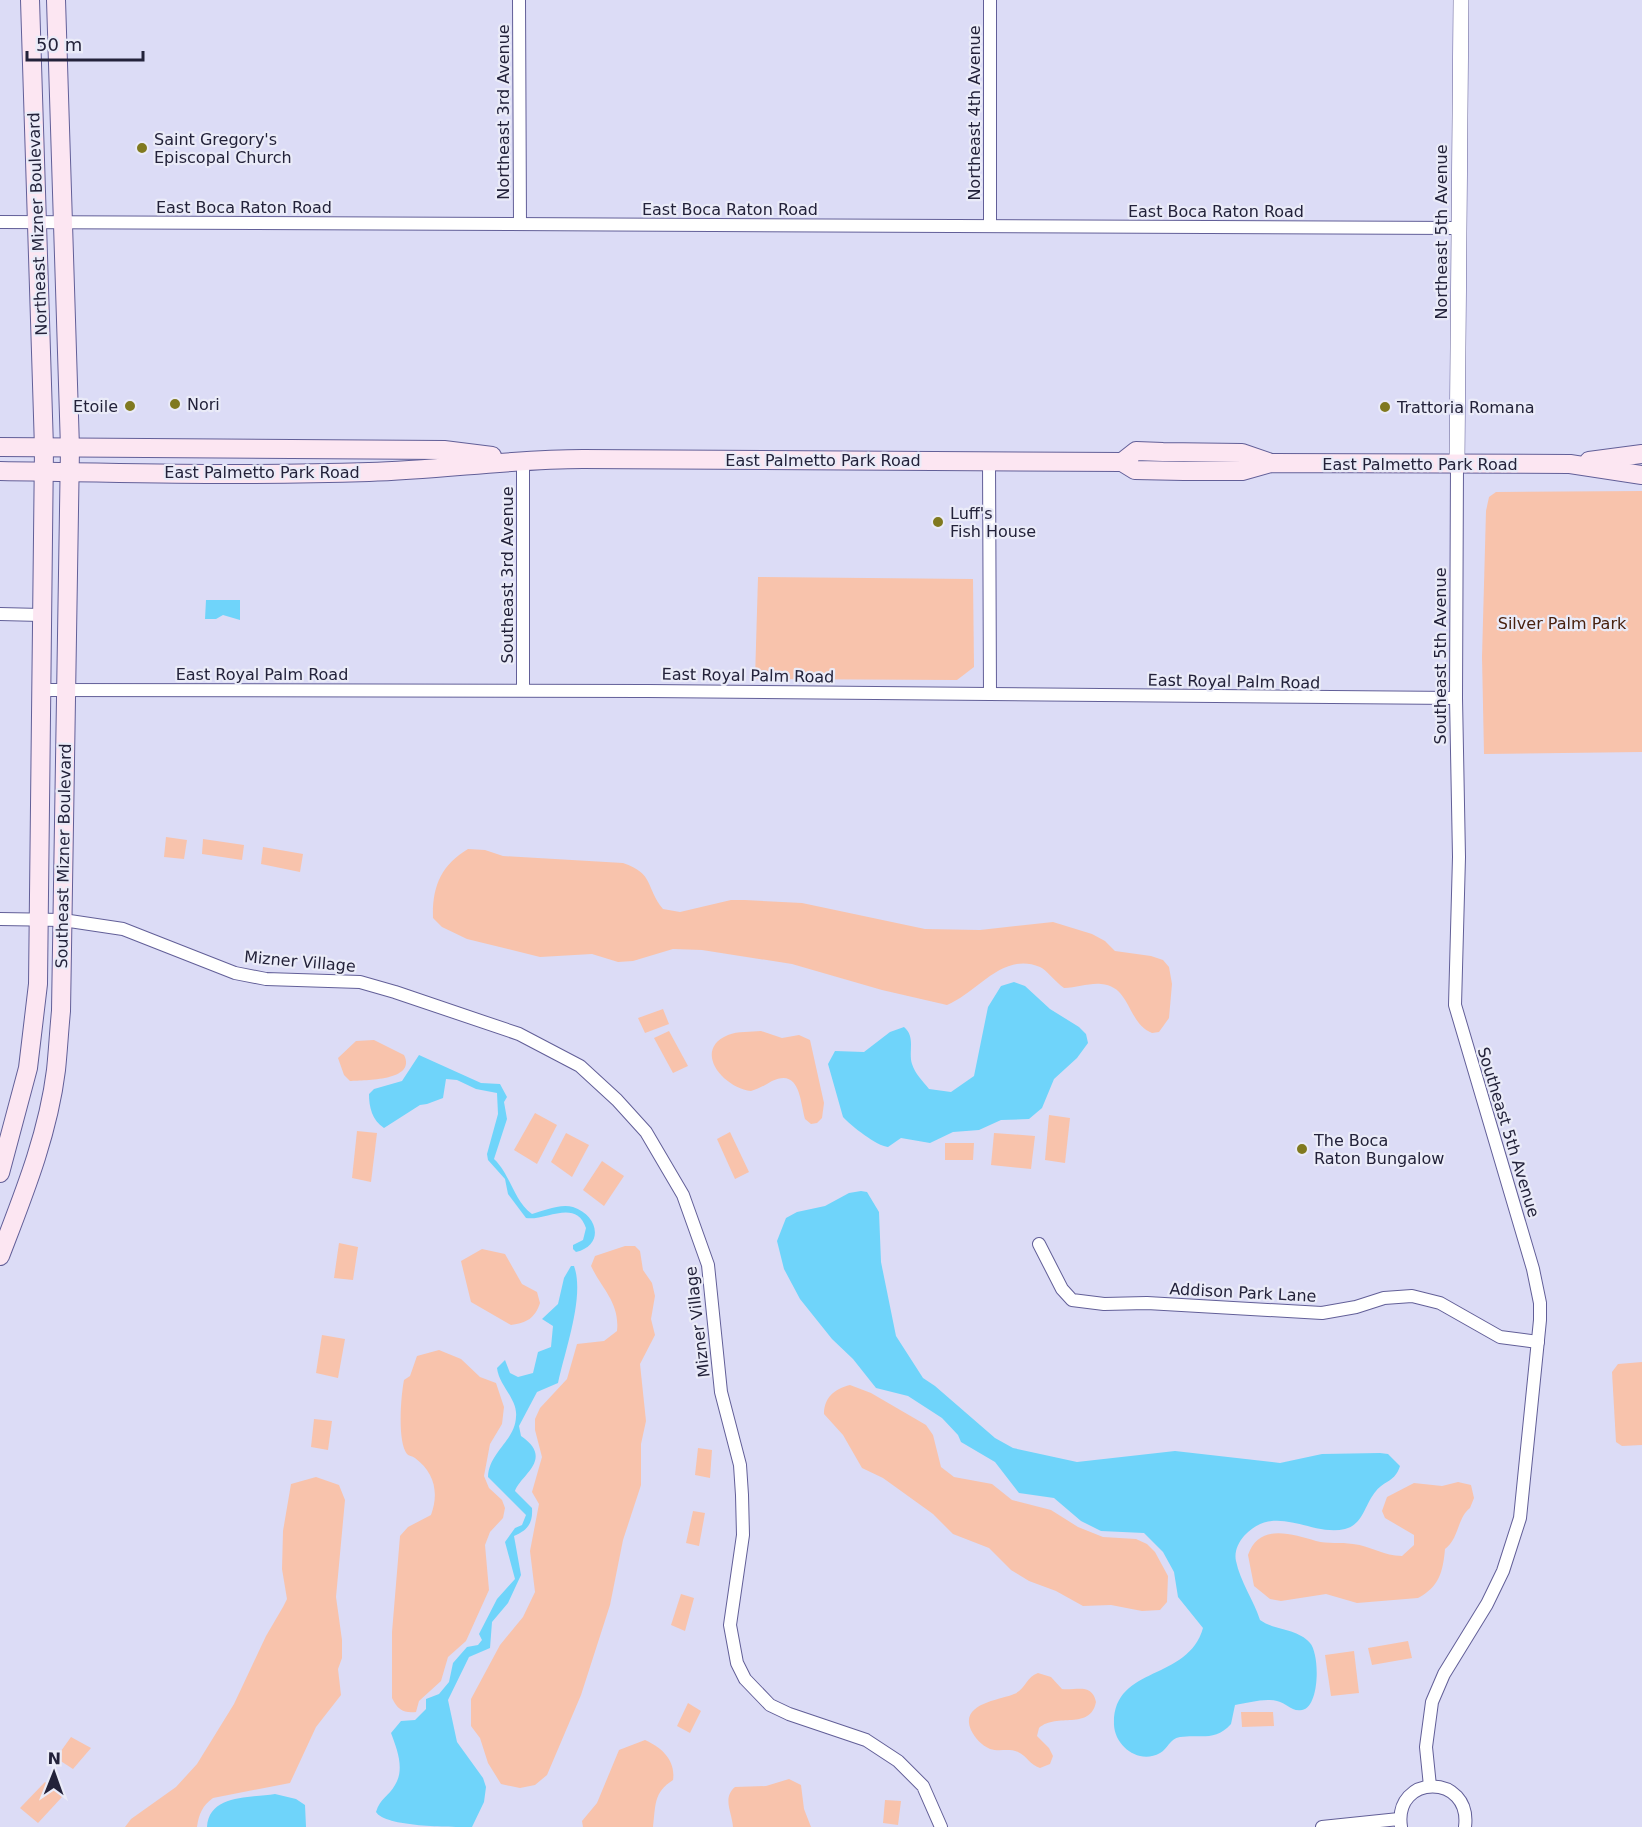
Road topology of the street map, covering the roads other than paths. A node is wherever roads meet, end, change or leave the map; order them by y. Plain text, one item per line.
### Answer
1 (30, 0) edge
2 (56, 0) edge
3 (519, 0) edge
4 (990, 0) edge
5 (1461, 0) edge
6 (0, 222) edge
7 (37, 223) junction
8 (62, 223) junction
9 (520, 224) junction
10 (990, 226) junction
11 (1459, 228) junction
12 (0, 447) edge
13 (44, 448) junction
14 (70, 448) junction
15 (1642, 454) edge
16 (524, 459) junction
17 (990, 461) junction
18 (1457, 464) junction
19 (1570, 464) junction
20 (0, 471) edge
21 (44, 472) junction
22 (69, 472) junction
23 (1642, 475) edge
24 (0, 614) edge
25 (41, 615) junction
26 (40, 690) junction
27 (523, 690) junction
28 (64, 691) junction
29 (990, 694) junction
30 (1456, 698) junction
31 (0, 919) edge
32 (38, 919) junction
33 (63, 920) junction
34 (0, 1173) edge
35 (1039, 1244) dead end
36 (0, 1256) edge
37 (1538, 1342) junction
38 (1430, 1786) junction
39 (1400, 1823) edge
40 (941, 1827) edge
41 (1322, 1827) edge
42 (1465, 1827) edge

1 - 7 main road, Northeast Mizner Boulevard
2 - 8 main road, Northeast Mizner Boulevard
3 - 9 street, Northeast 3rd Avenue
4 - 10 street, Northeast 4th Avenue
5 - 11 street, Northeast 5th Avenue
6 - 7 street, East Boca Raton Road
7 - 8 street, East Boca Raton Road
7 - 13 main road, Northeast Mizner Boulevard
8 - 9 street, East Boca Raton Road
8 - 14 main road, Northeast Mizner Boulevard
9 - 10 street, East Boca Raton Road
10 - 11 street, East Boca Raton Road
11 - 18 street, Northeast 5th Avenue
12 - 13 main road, East Palmetto Park Road
13 - 14 main road, East Palmetto Park Road
13 - 21 main road, Southeast Mizner Boulevard
14 - 16 main road, East Palmetto Park Road
14 - 22 main road, Southeast Mizner Boulevard
15 - 19 main road, East Palmetto Park Road
16 - 17 main road, East Palmetto Park Road
16 - 22 main road, East Palmetto Park Road
16 - 27 street, Southeast 3rd Avenue
17 - 18 main road, East Palmetto Park Road
17 - 29 street
18 - 19 main road, East Palmetto Park Road
18 - 30 street, Southeast 5th Avenue
19 - 23 main road, East Palmetto Park Road
20 - 21 main road, East Palmetto Park Road
21 - 22 main road, East Palmetto Park Road
21 - 25 main road, Southeast Mizner Boulevard
22 - 28 main road, Southeast Mizner Boulevard
24 - 25 street
25 - 26 main road, Southeast Mizner Boulevard
26 - 28 street, East Royal Palm Road
26 - 32 main road, Southeast Mizner Boulevard
27 - 28 street, East Royal Palm Road
27 - 29 street, East Royal Palm Road
28 - 33 main road, Southeast Mizner Boulevard
29 - 30 street, East Royal Palm Road
30 - 37 street, Southeast 5th Avenue
31 - 32 street, Mizner Village
32 - 33 street, Mizner Village
32 - 34 main road, Southeast Mizner Boulevard
33 - 36 main road, Southeast Mizner Boulevard
33 - 40 street, Mizner Village
35 - 37 street, Addison Park Lane
37 - 38 street, Southeast 5th Avenue
38 - 39 street
38 - 42 street
39 - 41 street

